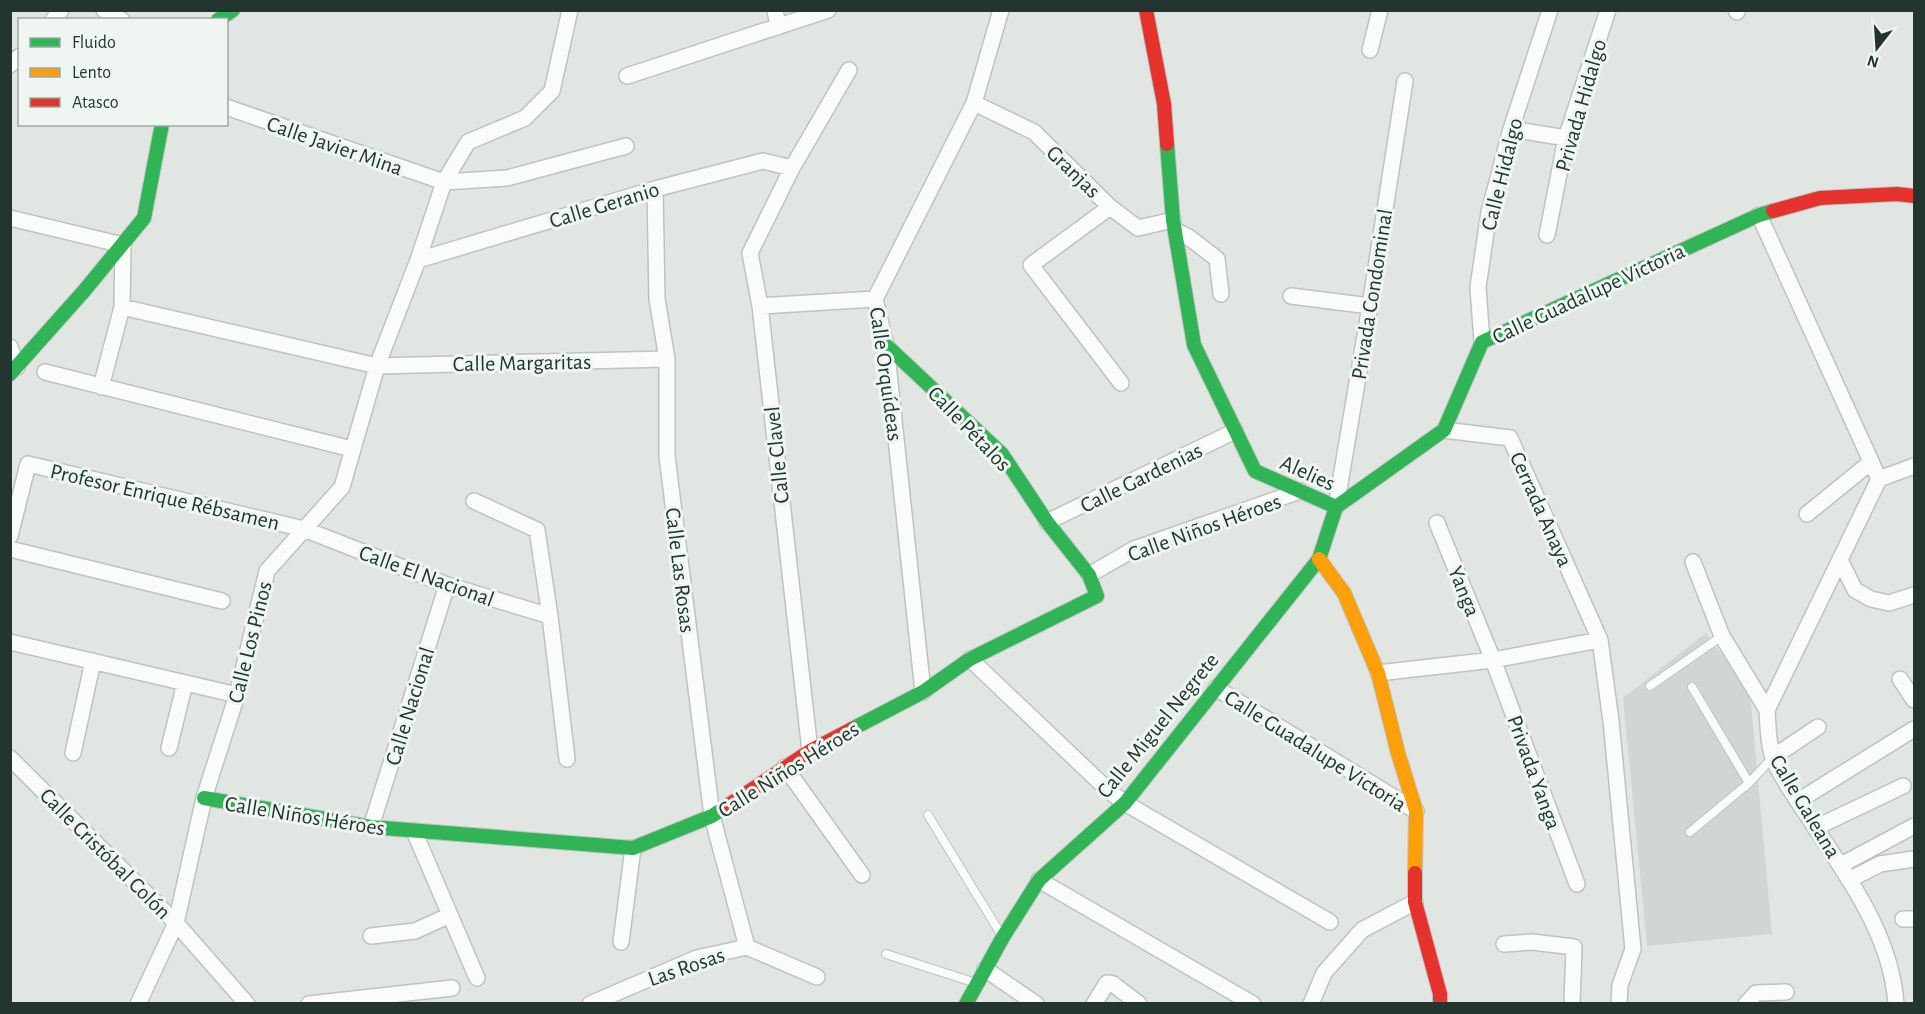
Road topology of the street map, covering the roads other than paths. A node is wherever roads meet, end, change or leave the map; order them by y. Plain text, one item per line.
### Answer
1 (104, 10) edge
2 (775, 10) edge
3 (828, 10) edge
4 (1001, 10) edge
5 (1146, 10) edge
6 (1380, 10) edge
7 (1550, 10) edge
8 (1608, 10) edge
9 (571, 11) edge
10 (118, 18) edge
11 (778, 27) junction
12 (1370, 50) dead end
13 (849, 70) dead end
14 (627, 76) dead end
15 (1405, 81) dead end
16 (974, 104) junction
17 (228, 108) edge
18 (162, 126) edge
19 (1511, 129) junction
20 (1566, 138) junction
21 (626, 146) dead end
22 (792, 168) junction
23 (444, 182) junction
24 (655, 189) junction
25 (1914, 196) edge
26 (1110, 207) junction
27 (1759, 215) junction
28 (10, 218) edge
29 (1174, 225) junction
30 (1547, 235) dead end
31 (123, 245) junction
32 (418, 260) junction
33 (1221, 294) dead end
34 (1291, 296) dead end
35 (875, 299) junction
36 (760, 306) junction
37 (1370, 306) junction
38 (122, 307) junction
39 (1482, 342) junction
40 (886, 345) junction
41 (10, 347) edge
42 (667, 359) junction
43 (377, 366) junction
44 (14, 370) edge
45 (45, 372) dead end
46 (1121, 383) dead end
47 (101, 387) junction
48 (1444, 430) junction
49 (1235, 431) junction
50 (352, 449) junction
51 (1871, 462) junction
52 (1914, 466) edge
53 (1879, 479) junction
54 (1300, 491) junction
55 (474, 501) dead end
56 (1336, 507) junction
57 (1807, 514) dead end
58 (1047, 522) junction
59 (1437, 523) dead end
60 (304, 529) junction
61 (10, 536) edge
62 (10, 549) edge
63 (1319, 559) junction
64 (1840, 560) junction
65 (1693, 562) dead end
66 (1089, 575) junction
67 (447, 585) junction
68 (1914, 595) edge
69 (222, 601) dead end
70 (550, 616) junction
71 (1722, 636) junction
72 (1600, 640) junction
73 (10, 642) edge
74 (970, 659) junction
75 (1493, 660) junction
76 (93, 661) junction
77 (1378, 673) junction
78 (1900, 680) dead end
79 (185, 683) junction
80 (1650, 686) dead end
81 (1692, 687) dead end
82 (1216, 688) junction
83 (922, 692) junction
84 (237, 695) junction
85 (1914, 700) edge
86 (1767, 710) junction
87 (1818, 727) dead end
88 (1914, 729) edge
89 (169, 748) dead end
90 (810, 751) junction
91 (73, 753) dead end
92 (1773, 756) junction
93 (10, 758) edge
94 (567, 759) dead end
95 (785, 767) junction
96 (1749, 783) junction
97 (1903, 786) dead end
98 (204, 798) junction
99 (1798, 801) junction
100 (1125, 802) junction
101 (1416, 811) junction
102 (928, 815) dead end
103 (712, 816) junction
104 (1914, 826) edge
105 (372, 827) junction
106 (1815, 828) junction
107 (414, 831) junction
108 (1690, 832) dead end
109 (633, 848) junction
110 (1914, 859) edge
111 (1841, 865) junction
112 (862, 875) dead end
113 (1039, 880) junction
114 (1849, 880) junction
115 (1576, 884) dead end
116 (1415, 902) junction
117 (450, 915) junction
118 (1330, 922) dead end
119 (176, 923) junction
120 (371, 936) dead end
121 (1003, 937) junction
122 (621, 942) dead end
123 (1504, 944) dead end
124 (747, 946) junction
125 (886, 954) dead end
126 (981, 976) junction
127 (817, 977) dead end
128 (477, 978) dead end
129 (452, 988) dead end
130 (1785, 992) dead end
131 (138, 1004) edge
132 (247, 1004) edge
133 (309, 1004) edge
134 (590, 1004) edge
135 (966, 1004) edge
136 (1036, 1004) edge
137 (1094, 1004) edge
138 (1139, 1004) edge
139 (1253, 1004) edge
140 (1311, 1004) edge
141 (1440, 1004) edge
142 (1572, 1004) edge
143 (1618, 1004) edge
144 (1746, 1004) edge
145 (1896, 1004) edge

1 - 10 street
2 - 11 street
3 - 11 street
4 - 16 street, Calle Orquídeas
5 - 29 street, Alelies
6 - 12 street
7 - 19 street, Calle Hidalgo
8 - 20 street, Privada Hidalgo
9 - 23 street, Calle Los Pinos
11 - 14 street
13 - 22 street, Calle Clavel
15 - 37 street, Privada Condominal
16 - 26 street, Granjas
16 - 35 street, Calle Orquídeas
17 - 23 street, Calle Javier Mina
18 - 31 street
19 - 20 street
19 - 39 street, Calle Hidalgo
20 - 30 street, Privada Hidalgo
21 - 23 street
22 - 24 street, Calle Geranio
22 - 36 street, Calle Clavel
23 - 32 street, Calle Los Pinos
24 - 32 street, Calle Geranio
24 - 42 street, Calle Las Rosas
25 - 27 street, Calle Guadalupe Victoria
26 - 29 street, Granjas
26 - 46 street
27 - 39 street, Calle Guadalupe Victoria
27 - 51 street
28 - 31 street
29 - 33 street
29 - 49 street, Alelies
31 - 38 street
31 - 44 street
32 - 43 street, Calle Los Pinos
34 - 37 street
35 - 36 street
35 - 40 street, Calle Orquídeas
36 - 90 street, Calle Clavel
37 - 56 street, Privada Condominal
38 - 43 street, Calle Margaritas
38 - 47 street
39 - 48 street, Calle Guadalupe Victoria
40 - 58 street, Calle Pétalos
40 - 83 street, Calle Orquídeas
41 - 44 street
42 - 43 street, Calle Margaritas
42 - 103 street, Calle Las Rosas
43 - 50 street, Calle Los Pinos
45 - 47 street
47 - 50 street
48 - 56 street
48 - 72 street, Cerrada Anaya
49 - 54 street, Alelies
49 - 58 street, Calle Gardenias
50 - 60 street, Calle Los Pinos
51 - 53 street
51 - 57 street
52 - 53 street
53 - 64 street
54 - 56 street, Alelies
54 - 66 street, Calle Niños Héroes
55 - 70 street
56 - 63 street, Alelies
58 - 66 street, Calle Pétalos
59 - 75 street, Yanga
60 - 61 street, Profesor Enrique Rébsamen
60 - 67 street, Calle El Nacional
60 - 84 street, Calle Los Pinos
62 - 69 street
63 - 77 street
63 - 82 street, Calle Miguel Negrete
64 - 68 street
64 - 86 street
65 - 71 street
66 - 74 street, Calle Niños Héroes
67 - 70 street, Calle El Nacional
67 - 105 street, Calle Nacional
70 - 94 street
71 - 80 lane
71 - 86 street
72 - 75 street
72 - 143 street
73 - 76 street
74 - 83 street, Calle Niños Héroes
74 - 100 street
75 - 77 street
75 - 115 street, Privada Yanga
76 - 79 street
76 - 91 street
77 - 101 street
78 - 85 street
79 - 84 street
79 - 89 street
81 - 96 lane
82 - 100 street, Calle Miguel Negrete
82 - 101 street, Calle Guadalupe Victoria
83 - 90 street, Calle Niños Héroes
84 - 98 street, Calle Los Pinos
86 - 92 street, Calle Galeana
87 - 92 street
88 - 99 street
90 - 95 street, Calle Niños Héroes
92 - 96 lane
92 - 99 street, Calle Galeana
93 - 119 street, Calle Cristóbal Colón
95 - 103 street, Calle Niños Héroes
95 - 112 street
96 - 108 lane
97 - 106 street
98 - 105 street, Calle Niños Héroes
98 - 119 street, Calle Los Pinos
99 - 106 street, Calle Galeana
100 - 113 street, Calle Miguel Negrete
100 - 118 street
101 - 116 street
102 - 121 lane
103 - 109 street, Calle Niños Héroes
103 - 124 street, Calle Las Rosas
104 - 111 street
105 - 107 street, Calle Niños Héroes
106 - 111 street, Calle Galeana
107 - 109 street, Calle Niños Héroes
107 - 117 street
109 - 122 street
110 - 114 street
111 - 114 street, Calle Galeana
113 - 121 street, Calle Miguel Negrete
113 - 139 street
114 - 145 street, Calle Galeana
116 - 140 street
116 - 141 street
117 - 120 street
117 - 128 street
119 - 131 street, Calle Los Pinos
119 - 132 street, Calle Cristóbal Colón
121 - 126 street, Calle Miguel Negrete
123 - 142 street
124 - 127 street, Las Rosas
124 - 134 street, Las Rosas
125 - 126 lane
126 - 135 street, Calle Miguel Negrete
126 - 136 street
129 - 133 street
130 - 144 street
137 - 138 street

